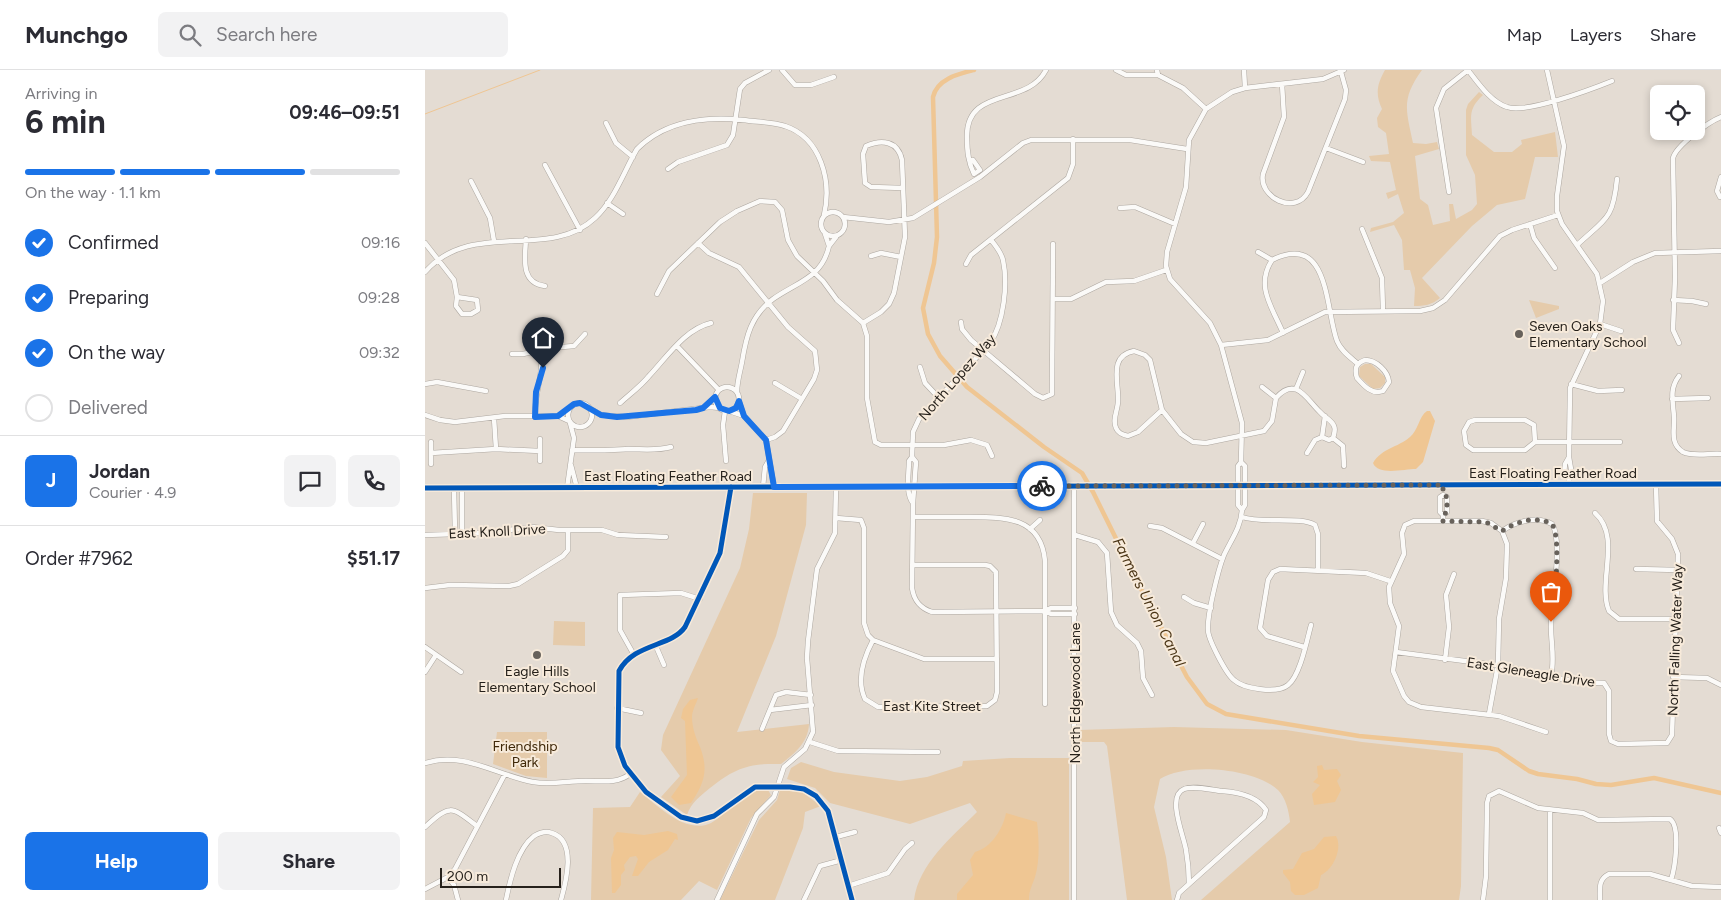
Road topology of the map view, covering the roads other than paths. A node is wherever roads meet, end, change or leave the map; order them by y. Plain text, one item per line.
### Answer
1 (769, 70) edge
2 (782, 70) edge
3 (1046, 70) edge
4 (1116, 70) edge
5 (1244, 70) edge
6 (1468, 70) edge
7 (1547, 70) edge
8 (1341, 71) edge
9 (1157, 72) edge
10 (834, 77) dead end
11 (1613, 81) dead end
12 (1282, 84) junction
13 (1245, 88) junction
14 (1553, 100) junction
15 (1206, 110) junction
16 (1721, 117) edge
17 (735, 120) junction
18 (606, 122) dead end
19 (1073, 139) junction
20 (1326, 148) junction
21 (1187, 150) junction
22 (633, 157) junction
23 (1363, 162) dead end
24 (545, 165) dead end
25 (668, 169) dead end
26 (979, 175) junction
27 (1721, 177) edge
28 (1617, 179) dead end
29 (471, 181) dead end
30 (903, 188) junction
31 (1449, 192) dead end
32 (1720, 197) dead end
33 (607, 203) junction
34 (827, 204) junction
35 (1120, 208) dead end
36 (837, 212) junction
37 (623, 214) dead end
38 (825, 215) junction
39 (1558, 215) junction
40 (843, 218) junction
41 (853, 220) junction
42 (905, 221) junction
43 (1175, 224) junction
44 (1530, 224) junction
45 (844, 228) junction
46 (1362, 229) dead end
47 (580, 230) junction
48 (825, 234) junction
49 (836, 236) junction
50 (526, 239) junction
51 (494, 240) junction
52 (991, 240) junction
53 (425, 243) edge
54 (698, 243) junction
55 (1053, 244) dead end
56 (1577, 245) junction
57 (829, 246) junction
58 (1674, 251) junction
59 (1721, 251) edge
60 (1258, 252) dead end
61 (871, 256) dead end
62 (901, 257) junction
63 (438, 260) junction
64 (1272, 260) junction
65 (966, 264) dead end
66 (1555, 268) dead end
67 (1167, 270) junction
68 (425, 272) edge
69 (814, 273) junction
70 (1600, 283) junction
71 (545, 286) dead end
72 (657, 294) dead end
73 (457, 297) junction
74 (1053, 299) junction
75 (1673, 300) junction
76 (768, 304) junction
77 (1706, 304) dead end
78 (1383, 311) junction
79 (1330, 312) junction
80 (863, 322) junction
81 (961, 322) dead end
82 (711, 323) dead end
83 (1599, 324) junction
84 (1621, 331) dead end
85 (1283, 333) junction
86 (585, 334) dead end
87 (1679, 344) dead end
88 (1221, 345) junction
89 (677, 346) junction
90 (540, 350) junction
91 (983, 351) junction
92 (512, 354) dead end
93 (1358, 364) junction
94 (920, 367) dead end
95 (1303, 372) dead end
96 (1679, 376) dead end
97 (737, 378) junction
98 (775, 383) dead end
99 (425, 384) edge
100 (1571, 384) junction
101 (726, 387) junction
102 (1262, 387) dead end
103 (1296, 389) junction
104 (487, 390) dead end
105 (719, 390) junction
106 (1622, 390) dead end
107 (737, 392) junction
108 (715, 397) junction
109 (939, 398) junction
110 (1276, 398) junction
111 (1672, 398) junction
112 (1708, 398) dead end
113 (802, 399) junction
114 (739, 401) junction
115 (621, 403) dead end
116 (589, 408) junction
117 (703, 408) junction
118 (720, 408) junction
119 (569, 410) junction
120 (1162, 410) junction
121 (727, 411) junction
122 (425, 415) edge
123 (601, 415) junction
124 (558, 416) junction
125 (744, 416) junction
126 (1325, 416) junction
127 (535, 417) junction
128 (494, 418) junction
129 (569, 422) junction
130 (589, 422) junction
131 (583, 427) junction
132 (1242, 435) junction
133 (1322, 437) junction
134 (574, 438) junction
135 (1333, 438) junction
136 (540, 439) dead end
137 (766, 440) junction
138 (431, 442) dead end
139 (1535, 442) junction
140 (1569, 442) junction
141 (1620, 442) dead end
142 (913, 445) junction
143 (671, 447) dead end
144 (496, 449) junction
145 (572, 450) junction
146 (540, 451) junction
147 (431, 453) junction
148 (1307, 453) dead end
149 (1721, 454) edge
150 (992, 456) dead end
151 (1569, 458) junction
152 (769, 460) junction
153 (540, 461) dead end
154 (726, 461) dead end
155 (1241, 462) junction
156 (431, 464) dead end
157 (571, 465) junction
158 (1344, 466) dead end
159 (1569, 477) junction
160 (1569, 484) junction
161 (1656, 484) junction
162 (1721, 484) edge
163 (1238, 485) junction
164 (1245, 485) junction
165 (1443, 485) junction
166 (1076, 486) junction
167 (731, 487) junction
168 (763, 487) junction
169 (774, 487) junction
170 (836, 487) junction
171 (912, 487) junction
172 (425, 488) edge
173 (454, 488) junction
174 (462, 488) junction
175 (567, 488) junction
176 (577, 488) junction
177 (1242, 510) junction
178 (1595, 513) dead end
179 (913, 517) junction
180 (1242, 517) junction
181 (836, 518) junction
182 (1040, 520) dead end
183 (1443, 521) junction
184 (1203, 524) dead end
185 (1151, 526) dead end
186 (1030, 529) junction
187 (568, 530) junction
188 (1502, 531) junction
189 (455, 533) junction
190 (462, 533) junction
191 (425, 535) edge
192 (1075, 535) junction
193 (666, 536) dead end
194 (1193, 544) junction
195 (1222, 559) junction
196 (913, 565) junction
197 (1318, 570) junction
198 (1636, 570) dead end
199 (1678, 570) junction
200 (1454, 574) dead end
201 (1390, 581) junction
202 (425, 588) edge
203 (1184, 598) dead end
204 (700, 599) junction
205 (1075, 608) junction
206 (1211, 608) junction
207 (1045, 611) junction
208 (997, 612) junction
209 (1075, 614) junction
210 (1677, 619) junction
211 (1311, 625) dead end
212 (873, 640) junction
213 (655, 644) junction
214 (425, 647) edge
215 (1304, 647) junction
216 (1396, 652) junction
217 (436, 655) junction
218 (634, 655) junction
219 (997, 660) junction
220 (1445, 660) junction
221 (664, 665) dead end
222 (1498, 665) junction
223 (425, 672) edge
224 (461, 672) dead end
225 (1551, 676) junction
226 (1673, 677) junction
227 (1721, 685) edge
228 (811, 695) junction
229 (1152, 695) dead end
230 (1045, 704) dead end
231 (812, 705) junction
232 (617, 708) junction
233 (770, 710) junction
234 (641, 713) dead end
235 (1489, 714) junction
236 (762, 729) dead end
237 (1546, 732) dead end
238 (1611, 741) joint
239 (810, 742) junction
240 (938, 752) dead end
241 (425, 763) edge
242 (505, 774) junction
243 (630, 774) junction
244 (779, 786) junction
245 (1551, 810) junction
246 (477, 826) junction
247 (425, 827) edge
248 (855, 832) dead end
249 (836, 837) junction
250 (911, 843) dead end
251 (842, 860) junction
252 (448, 877) junction
253 (1671, 880) junction
254 (1189, 884) junction
255 (848, 886) junction
256 (1721, 887) edge
257 (425, 889) edge
258 (458, 900) edge
259 (507, 900) edge
260 (561, 900) edge
261 (717, 900) edge
262 (804, 900) edge
263 (852, 900) edge
264 (1074, 900) edge
265 (1177, 900) edge
266 (1483, 900) edge
267 (1550, 900) edge
268 (1600, 900) edge

1 - 17 street
2 - 10 street
3 - 26 street
4 - 9 street
5 - 13 street
6 - 14 street
6 - 31 street
7 - 14 street
8 - 12 street
8 - 20 street
9 - 15 street
11 - 14 street
12 - 13 street
12 - 20 street
13 - 15 street
14 - 39 street
15 - 21 street
16 - 58 street
17 - 22 street
17 - 25 street
17 - 34 street
18 - 22 street
19 - 21 street
19 - 26 street
19 - 52 street
20 - 23 street
21 - 43 street
22 - 33 street
24 - 47 street
26 - 42 street
27 - 32 street
28 - 56 street
29 - 51 street
30 - 30 street
30 - 42 street
33 - 37 street
33 - 47 street
34 - 36 street
34 - 38 street
35 - 43 street
36 - 38 street
36 - 40 street
38 - 48 street
39 - 44 street
39 - 56 street
40 - 41 street
40 - 45 street
41 - 42 street
41 - 45 street
42 - 62 street
43 - 67 street
44 - 66 street
44 - 78 street
45 - 49 street
46 - 78 street
47 - 50 street
48 - 49 street
48 - 57 street
49 - 57 street
50 - 51 street
50 - 71 street
51 - 63 street
52 - 65 street
52 - 91 street, North Lopez Way
53 - 63 street
54 - 69 street
54 - 72 street
54 - 76 street
55 - 74 street
56 - 70 street
57 - 69 street
58 - 59 street
58 - 70 street
58 - 75 street
60 - 64 street
61 - 62 street
62 - 80 street
63 - 68 street
63 - 73 street
64 - 79 street
64 - 85 street
67 - 74 street
67 - 88 street
69 - 76 street
69 - 80 street
70 - 83 street
73 - 73 street
74 - 91 street
75 - 77 street
75 - 87 street
76 - 97 street
76 - 113 street
78 - 79 street
79 - 85 street
79 - 93 street
80 - 142 street
81 - 91 street
82 - 89 street
83 - 84 street
83 - 100 street
85 - 88 street
86 - 90 street
88 - 132 street
89 - 105 street
89 - 115 street
90 - 92 street
90 - 127 street
91 - 109 street, North Lopez Way
93 - 93 street
94 - 109 street
95 - 103 street
96 - 111 street
97 - 101 street
97 - 107 street
98 - 113 street
99 - 104 street
100 - 106 street
100 - 140 street
101 - 105 street
101 - 107 street
102 - 110 street
103 - 110 street
103 - 126 street
105 - 108 street
107 - 114 street
108 - 117 street
108 - 118 street
109 - 142 street, North Lopez Way
110 - 132 street
111 - 112 street
111 - 149 street
113 - 137 street
114 - 121 street
114 - 125 street
116 - 119 street
116 - 123 street
116 - 130 street
117 - 118 street
117 - 123 street
118 - 121 street
119 - 124 street
119 - 129 street
120 - 120 street
120 - 132 street
121 - 125 street
121 - 154 street
122 - 128 street
123 - 130 street
124 - 127 street
124 - 129 street
125 - 137 street
126 - 133 street
126 - 135 street
127 - 128 street
128 - 144 street
129 - 131 street
129 - 134 street
130 - 131 street
131 - 134 street
132 - 155 street
133 - 135 street
133 - 148 street
134 - 145 street
135 - 158 street
136 - 146 street
137 - 152 street
138 - 147 street
139 - 139 street
139 - 140 street
140 - 141 street
140 - 151 street
142 - 150 street
142 - 171 street, North Lopez Way
143 - 145 street
144 - 146 street
144 - 147 street
145 - 157 street
146 - 153 street
147 - 156 street
151 - 159 street
151 - 159 street
152 - 168 street
152 - 169 street
155 - 163 street
155 - 164 street
157 - 175 street
157 - 176 street
159 - 160 street
160 - 161 main road, East Floating Feather Road
160 - 165 main road, East Floating Feather Road
161 - 162 main road, East Floating Feather Road
161 - 199 street, North Falling Water Way
163 - 164 main road, East Floating Feather Road
163 - 166 main road, East Floating Feather Road
163 - 177 street
164 - 165 main road, East Floating Feather Road
164 - 177 street
165 - 183 street
166 - 171 main road, East Floating Feather Road
166 - 192 street, North Edgewood Lane
167 - 168 main road, East Floating Feather Road
167 - 176 main road, East Floating Feather Road
167 - 204 street
168 - 169 main road, East Floating Feather Road
169 - 170 main road, East Floating Feather Road
170 - 171 main road, East Floating Feather Road
170 - 181 street
171 - 179 street, North Lopez Way
172 - 173 main road, East Floating Feather Road
173 - 174 main road, East Floating Feather Road
173 - 189 street
174 - 175 main road, East Floating Feather Road
174 - 190 street
175 - 176 main road, East Floating Feather Road
177 - 180 street
178 - 210 street
179 - 186 street
179 - 196 street, North Lopez Way
180 - 195 street
180 - 197 street
181 - 212 street
181 - 228 street
182 - 186 street
183 - 188 street
183 - 201 street
184 - 194 street
185 - 194 street
186 - 207 street
187 - 190 street, East Knoll Drive
187 - 193 street, East Knoll Drive
187 - 202 street
188 - 222 street
188 - 225 street
189 - 190 street, East Knoll Drive
189 - 191 street, East Knoll Drive
192 - 205 street, North Edgewood Lane
192 - 229 street
194 - 195 street
195 - 206 street
196 - 208 street, North Lopez Way
196 - 208 street
197 - 201 street
197 - 215 street
198 - 199 street
199 - 210 street, North Falling Water Way
200 - 220 street
201 - 216 street
203 - 206 street
204 - 213 street
204 - 218 street
205 - 207 street
205 - 209 street, North Edgewood Lane
206 - 215 street
207 - 208 street
207 - 209 street
207 - 230 street
208 - 219 street
209 - 264 street, North Edgewood Lane
210 - 226 street, North Falling Water Way
211 - 215 street
212 - 219 street
212 - 219 street, East Kite Street
213 - 218 street
213 - 221 street
214 - 217 street
216 - 220 street, East Gleneagle Drive
216 - 235 street
217 - 223 street
217 - 224 street
218 - 232 street
220 - 222 street, East Gleneagle Drive
222 - 225 street, East Gleneagle Drive
222 - 235 street
225 - 238 street, East Gleneagle Drive
226 - 227 street
226 - 238 street, North Falling Water Way
228 - 231 street
228 - 233 street
231 - 233 street
231 - 239 street
232 - 234 street
232 - 243 street
233 - 236 street
235 - 237 street
239 - 240 street
239 - 244 street
241 - 242 street
242 - 243 street
242 - 246 street
243 - 244 street
244 - 249 street
244 - 261 street
245 - 253 street
245 - 266 street
245 - 267 street
246 - 247 street
246 - 252 street
248 - 249 street
249 - 251 street
250 - 255 street
251 - 255 street
251 - 262 street
252 - 257 street
252 - 258 street
253 - 256 street
253 - 268 street
254 - 254 street
254 - 265 street
255 - 263 street
259 - 260 street

